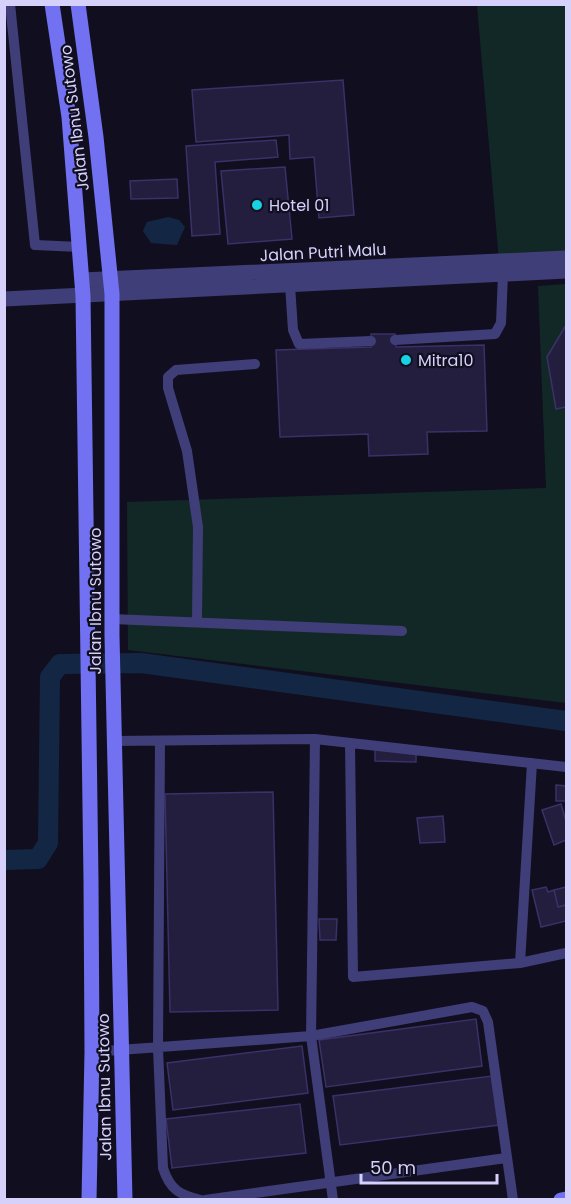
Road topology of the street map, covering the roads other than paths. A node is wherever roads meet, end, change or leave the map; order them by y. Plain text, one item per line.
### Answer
1 (10, 4) edge
2 (52, 4) edge
3 (78, 4) edge
4 (80, 247) junction
5 (567, 258) edge
6 (567, 271) edge
7 (503, 274) junction
8 (82, 280) junction
9 (290, 285) junction
10 (111, 287) junction
11 (83, 296) junction
12 (4, 299) edge
13 (395, 340) dead end
14 (371, 341) dead end
15 (255, 364) dead end
16 (112, 619) junction
17 (197, 621) junction
18 (402, 631) dead end
19 (315, 739) junction
20 (115, 741) junction
21 (160, 741) junction
22 (351, 743) junction
23 (532, 763) junction
24 (567, 767) edge
25 (567, 953) edge
26 (520, 963) junction
27 (311, 1036) junction
28 (158, 1048) junction
29 (121, 1050) junction
30 (92, 1052) junction
31 (506, 1158) junction
32 (331, 1182) junction
33 (567, 1199) edge
34 (89, 1200) edge
35 (125, 1200) edge
36 (203, 1200) edge
37 (333, 1200) edge
38 (513, 1200) edge
39 (561, 1200) edge

1 - 4 lane
2 - 4 main road, Jalan Ibnu Sutowo
3 - 10 main road, Jalan Ibnu Sutowo
4 - 8 main road, Jalan Ibnu Sutowo
5 - 10 street, Jalan Putri Malu
6 - 7 street, Jalan Putri Malu
7 - 9 street, Jalan Putri Malu
7 - 13 lane
8 - 10 street, Jalan Putri Malu
8 - 11 main road, Jalan Ibnu Sutowo
9 - 10 street, Jalan Putri Malu
9 - 14 lane
10 - 11 street, Jalan Putri Malu
10 - 16 main road, Jalan Ibnu Sutowo
11 - 12 street, Jalan Putri Malu
11 - 30 main road, Jalan Ibnu Sutowo
15 - 17 lane
16 - 17 lane
16 - 20 main road, Jalan Ibnu Sutowo
17 - 18 lane
19 - 21 lane
19 - 22 lane
19 - 27 lane
20 - 21 lane
20 - 29 main road, Jalan Ibnu Sutowo
21 - 28 lane
22 - 23 lane
22 - 26 lane
23 - 24 lane
23 - 26 lane
25 - 26 lane
27 - 28 lane
27 - 31 lane
27 - 32 lane
28 - 29 lane
28 - 36 lane
29 - 30 lane
29 - 35 main road, Jalan Ibnu Sutowo
30 - 34 main road, Jalan Ibnu Sutowo
31 - 32 lane
31 - 38 lane
32 - 36 lane
32 - 37 lane
33 - 39 main road

